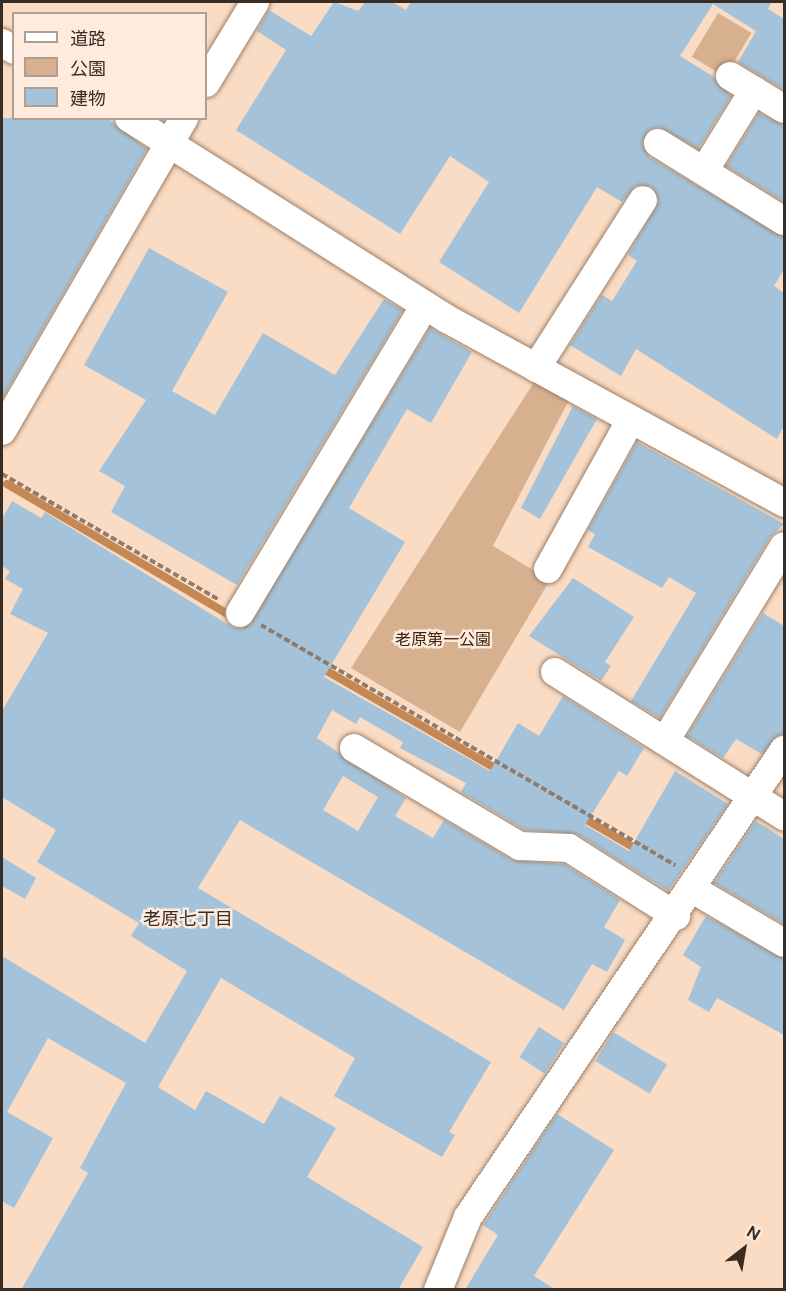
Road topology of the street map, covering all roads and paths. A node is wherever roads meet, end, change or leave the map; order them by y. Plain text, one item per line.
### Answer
1 (255, 2) edge
2 (730, 76) dead end
3 (207, 81) edge
4 (754, 90) junction
5 (784, 109) edge
6 (132, 120) edge
7 (183, 120) edge
8 (170, 142) junction
9 (658, 142) dead end
10 (704, 171) junction
11 (643, 200) dead end
12 (784, 221) edge
13 (425, 305) junction
14 (536, 368) junction
15 (631, 419) junction
16 (2, 431) edge
17 (2, 474) edge
18 (784, 503) edge
19 (784, 546) edge
20 (548, 569) dead end
21 (240, 613) junction
22 (555, 672) dead end
23 (665, 741) junction
24 (354, 748) dead end
25 (784, 750) edge
26 (755, 797) junction
27 (784, 816) edge
28 (697, 885) junction
29 (676, 916) junction
30 (784, 943) edge
31 (438, 1290) edge

1 - 3 street
2 - 4 street
4 - 5 street
4 - 10 street
6 - 8 street
7 - 8 street
8 - 13 street
8 - 16 street
9 - 10 street
10 - 12 street
11 - 14 street
13 - 14 street
13 - 21 street
14 - 15 street
15 - 18 street
15 - 20 street
17 - 21 path
19 - 23 street
21 - 28 path
22 - 23 street
23 - 26 street
24 - 29 street
25 - 26 street
26 - 27 street
26 - 28 street
28 - 29 street
28 - 30 street
29 - 31 street

